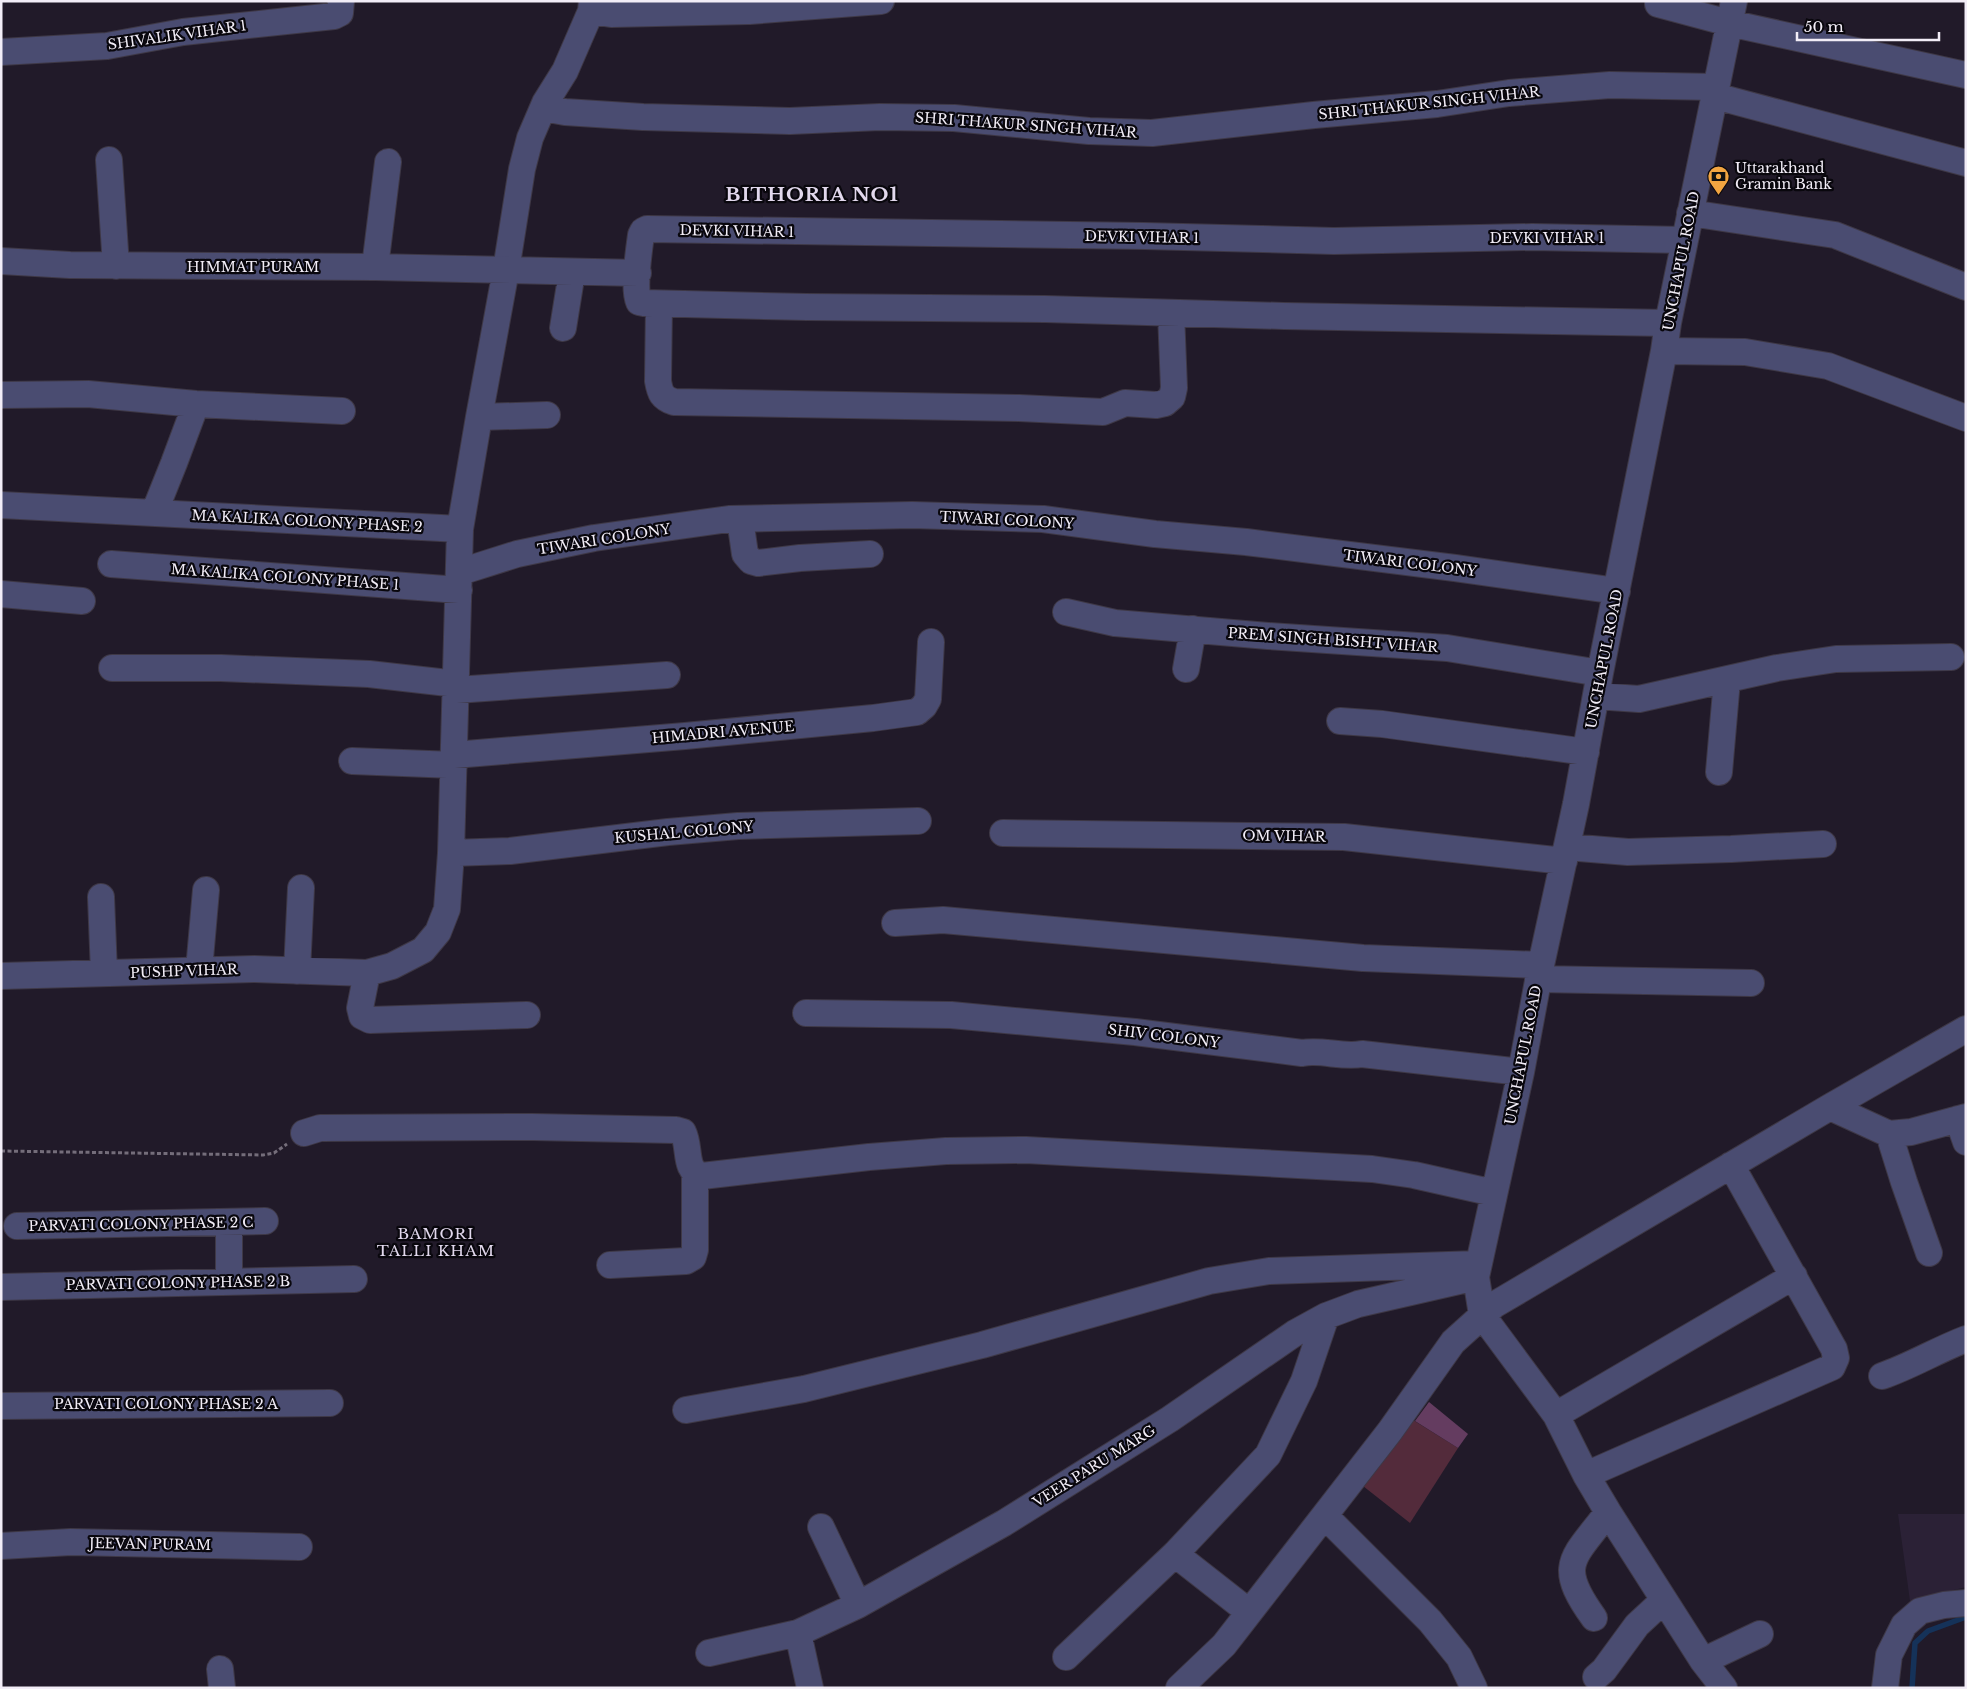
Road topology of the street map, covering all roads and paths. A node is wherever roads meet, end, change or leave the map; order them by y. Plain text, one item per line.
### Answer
1 (341, 1) edge
2 (881, 1) edge
3 (1658, 4) dead end
4 (591, 6) edge
5 (1732, 12) edge
6 (1, 52) edge
7 (1966, 75) edge
8 (1716, 91) junction
9 (543, 108) junction
10 (109, 160) dead end
11 (388, 162) dead end
12 (1966, 163) edge
13 (1690, 213) junction
14 (1685, 240) junction
15 (1, 260) edge
16 (116, 266) junction
17 (375, 267) junction
18 (506, 270) junction
19 (572, 272) junction
20 (638, 273) junction
21 (1966, 287) edge
22 (659, 304) junction
23 (1172, 313) junction
24 (1668, 323) junction
25 (563, 328) dead end
26 (1664, 351) junction
27 (1, 395) edge
28 (196, 404) junction
29 (342, 411) dead end
30 (546, 415) dead end
31 (479, 417) junction
32 (1966, 418) edge
33 (1, 505) edge
34 (154, 513) junction
35 (740, 519) junction
36 (460, 529) junction
37 (870, 554) dead end
38 (111, 564) dead end
39 (459, 581) junction
40 (1617, 591) junction
41 (1, 594) edge
42 (82, 601) dead end
43 (1066, 612) dead end
44 (1194, 629) junction
45 (931, 642) dead end
46 (1951, 657) dead end
47 (112, 668) dead end
48 (1186, 669) dead end
49 (667, 675) dead end
50 (1727, 680) junction
51 (1598, 685) junction
52 (457, 687) junction
53 (1340, 721) dead end
54 (1586, 752) junction
55 (454, 760) junction
56 (352, 761) dead end
57 (1718, 772) dead end
58 (918, 821) dead end
59 (1003, 833) dead end
60 (1823, 844) dead end
61 (452, 853) junction
62 (1565, 854) junction
63 (301, 888) dead end
64 (206, 890) dead end
65 (102, 897) dead end
66 (895, 923) dead end
67 (199, 970) junction
68 (297, 971) junction
69 (1539, 972) junction
70 (367, 973) junction
71 (104, 974) junction
72 (1, 976) edge
73 (1751, 983) dead end
74 (806, 1013) dead end
75 (527, 1015) dead end
76 (1966, 1029) edge
77 (1521, 1072) junction
78 (1830, 1107) junction
79 (1963, 1126) edge
80 (304, 1133) joint
81 (1889, 1134) junction
82 (1, 1151) edge
83 (1731, 1165) junction
84 (695, 1174) junction
85 (1494, 1193) junction
86 (265, 1221) dead end
87 (229, 1222) junction
88 (17, 1226) dead end
89 (1929, 1253) dead end
90 (610, 1265) dead end
91 (1477, 1270) junction
92 (1794, 1276) junction
93 (354, 1280) dead end
94 (228, 1282) junction
95 (1, 1287) edge
96 (1482, 1315) junction
97 (1326, 1316) junction
98 (1966, 1339) edge
99 (1882, 1376) dead end
100 (330, 1403) dead end
101 (1, 1406) edge
102 (686, 1410) dead end
103 (1556, 1415) junction
104 (1586, 1475) junction
105 (1608, 1512) junction
106 (1325, 1516) junction
107 (821, 1527) dead end
108 (1, 1546) edge
109 (299, 1547) dead end
110 (1175, 1554) junction
111 (1664, 1600) junction
112 (1966, 1603) edge
113 (858, 1605) junction
114 (1249, 1612) junction
115 (1594, 1618) dead end
116 (798, 1633) junction
117 (1760, 1634) dead end
118 (709, 1653) dead end
119 (1066, 1657) dead end
120 (1703, 1661) junction
121 (1206, 1678) edge
122 (1596, 1678) dead end
123 (810, 1688) edge
124 (1179, 1688) edge
125 (1474, 1688) edge
126 (1724, 1688) edge
127 (1885, 1688) edge

1 - 6 street, SHIVALIK VIHAR 1
2 - 4 street
3 - 5 street
4 - 9 street, PUSHP VIHAR
5 - 7 street
5 - 8 street, UNCHAPUL ROAD
8 - 9 street, SHRI THAKUR SINGH VIHAR
8 - 12 street, SHRI THAKUR SINGH VIHAR
8 - 13 street, UNCHAPUL ROAD
9 - 18 street, PUSHP VIHAR
10 - 16 street
11 - 17 street
13 - 14 street, UNCHAPUL ROAD
13 - 21 street
14 - 20 street, DEVKI VIHAR 1
14 - 24 street, UNCHAPUL ROAD
15 - 16 street, HIMMAT PURAM
16 - 17 street, HIMMAT PURAM
17 - 18 street, HIMMAT PURAM
18 - 19 street, HIMMAT PURAM
18 - 31 street, PUSHP VIHAR
19 - 20 street, HIMMAT PURAM
19 - 25 street
20 - 22 street, DEVKI VIHAR 1
22 - 23 street
22 - 23 street
23 - 24 street
24 - 26 street, UNCHAPUL ROAD
26 - 32 street
26 - 40 street, UNCHAPUL ROAD
27 - 28 street
28 - 29 street
28 - 34 street
30 - 31 street
31 - 36 street, PUSHP VIHAR
33 - 34 street, MA KALIKA COLONY PHASE 2
34 - 36 street, MA KALIKA COLONY PHASE 2
35 - 37 street
35 - 39 street, TIWARI COLONY
35 - 40 street, TIWARI COLONY
36 - 39 street, PUSHP VIHAR
38 - 39 street, MA KALIKA COLONY PHASE 1
39 - 52 street, PUSHP VIHAR
40 - 51 street, UNCHAPUL ROAD
41 - 42 street
43 - 44 street, PREM SINGH BISHT VIHAR
44 - 48 street
44 - 51 street, PREM SINGH BISHT VIHAR
45 - 55 street, HIMADRI AVENUE
46 - 50 street, PREM SINGH BISHT VIHAR
47 - 52 street
49 - 52 street
50 - 51 street, PREM SINGH BISHT VIHAR
50 - 57 street
51 - 54 street, UNCHAPUL ROAD
52 - 55 street, PUSHP VIHAR
53 - 54 street
54 - 62 street, UNCHAPUL ROAD
55 - 56 street, HIMADRI AVENUE
55 - 61 street, PUSHP VIHAR
58 - 61 street, KUSHAL COLONY
59 - 62 street, OM VIHAR
60 - 62 street, OM VIHAR
61 - 70 street, PUSHP VIHAR
62 - 69 street, UNCHAPUL ROAD
63 - 68 street
64 - 67 street
65 - 71 street
66 - 69 street
67 - 68 street, PUSHP VIHAR
67 - 71 street, PUSHP VIHAR
68 - 70 street, PUSHP VIHAR
69 - 73 street
69 - 77 street, UNCHAPUL ROAD
70 - 75 street
71 - 72 street, PUSHP VIHAR
74 - 77 street, SHIV COLONY
76 - 78 street
77 - 85 street, UNCHAPUL ROAD
78 - 81 street
78 - 83 street
79 - 81 street
80 - 82 path
80 - 84 street
81 - 89 street
83 - 92 street
83 - 96 street
84 - 85 street
84 - 90 street
85 - 91 street, UNCHAPUL ROAD
86 - 87 street, PARVATI COLONY PHASE 2 C
87 - 88 street, PARVATI COLONY PHASE 2 C
87 - 94 street
91 - 96 street, UNCHAPUL ROAD
91 - 97 street, VEER PARU MARG
91 - 102 street
92 - 103 street
92 - 104 street
93 - 94 street, PARVATI COLONY PHASE 2 B
94 - 95 street, PARVATI COLONY PHASE 2 B
96 - 103 street
96 - 106 street
97 - 110 street
97 - 113 street, VEER PARU MARG
98 - 99 street
100 - 101 street, PARVATI COLONY PHASE 2 A
103 - 104 street
104 - 105 street
105 - 111 street
105 - 115 street
106 - 114 street
106 - 125 street
107 - 113 street
108 - 109 street, JEEVAN PURAM
110 - 114 street
110 - 119 street
111 - 120 street
111 - 122 street
112 - 127 street
113 - 116 street, VEER PARU MARG
114 - 121 street
116 - 118 street, VEER PARU MARG
116 - 123 street
117 - 120 street
120 - 126 street
121 - 124 street

